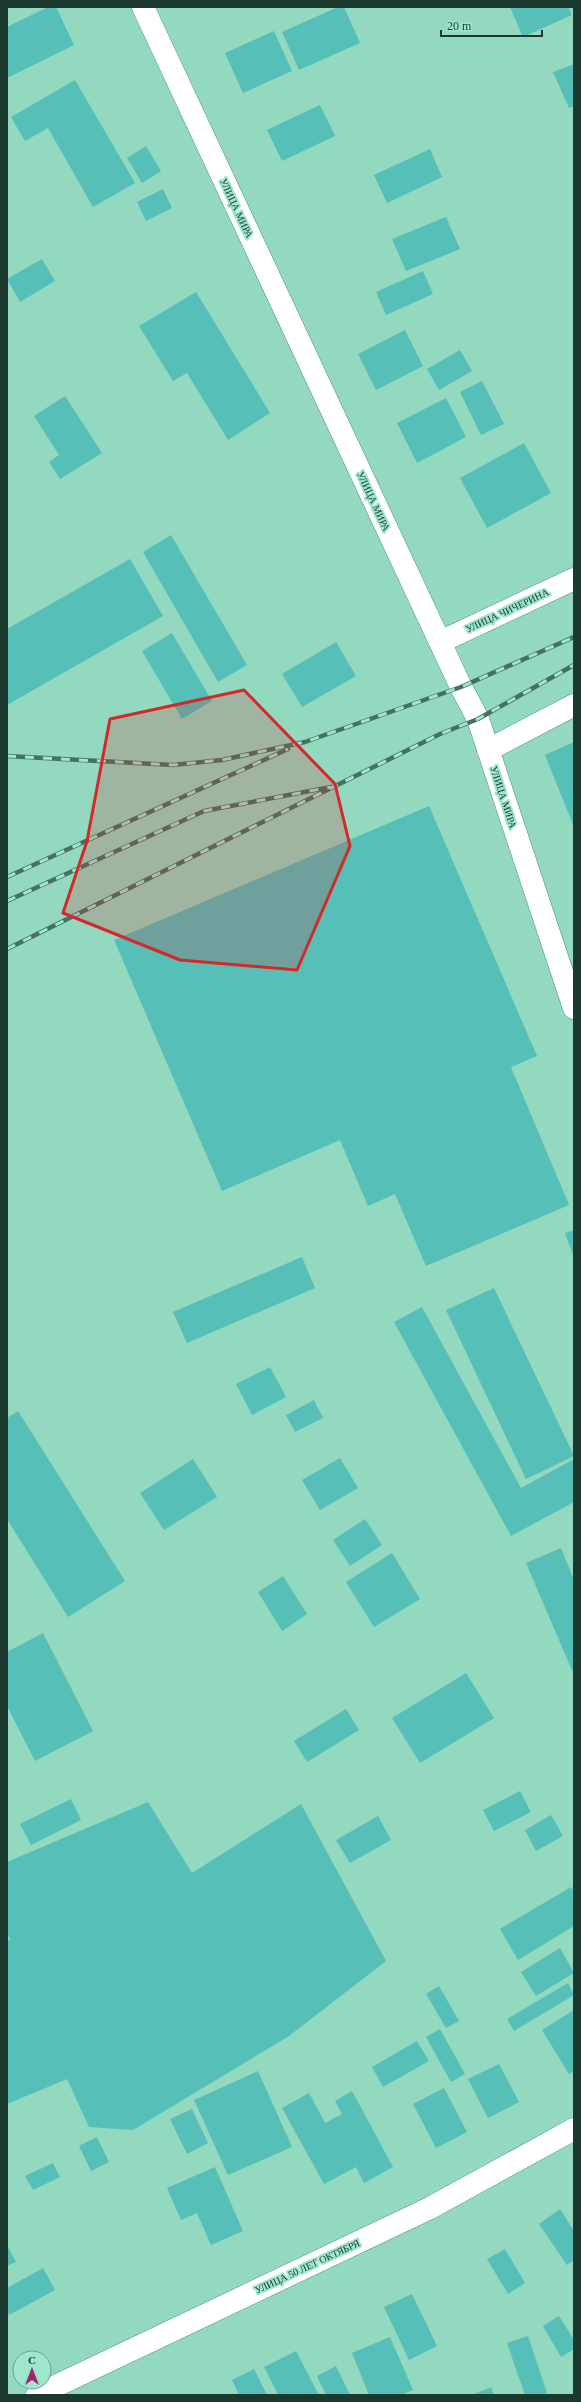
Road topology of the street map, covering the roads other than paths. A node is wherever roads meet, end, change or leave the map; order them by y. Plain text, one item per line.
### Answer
1 (143, 7) edge
2 (574, 579) edge
3 (440, 642) junction
4 (574, 705) edge
5 (488, 750) junction
6 (574, 1008) edge
7 (574, 2129) edge
8 (36, 2395) edge

1 - 3 street, УЛИЦА МИРА
2 - 3 street, УЛИЦА ЧИЧЕРИНА
3 - 5 street, УЛИЦА МИРА
4 - 5 street
5 - 6 street, УЛИЦА МИРА
7 - 8 street, УЛИЦА 50 ЛЕТ ОКТЯБРЯ

